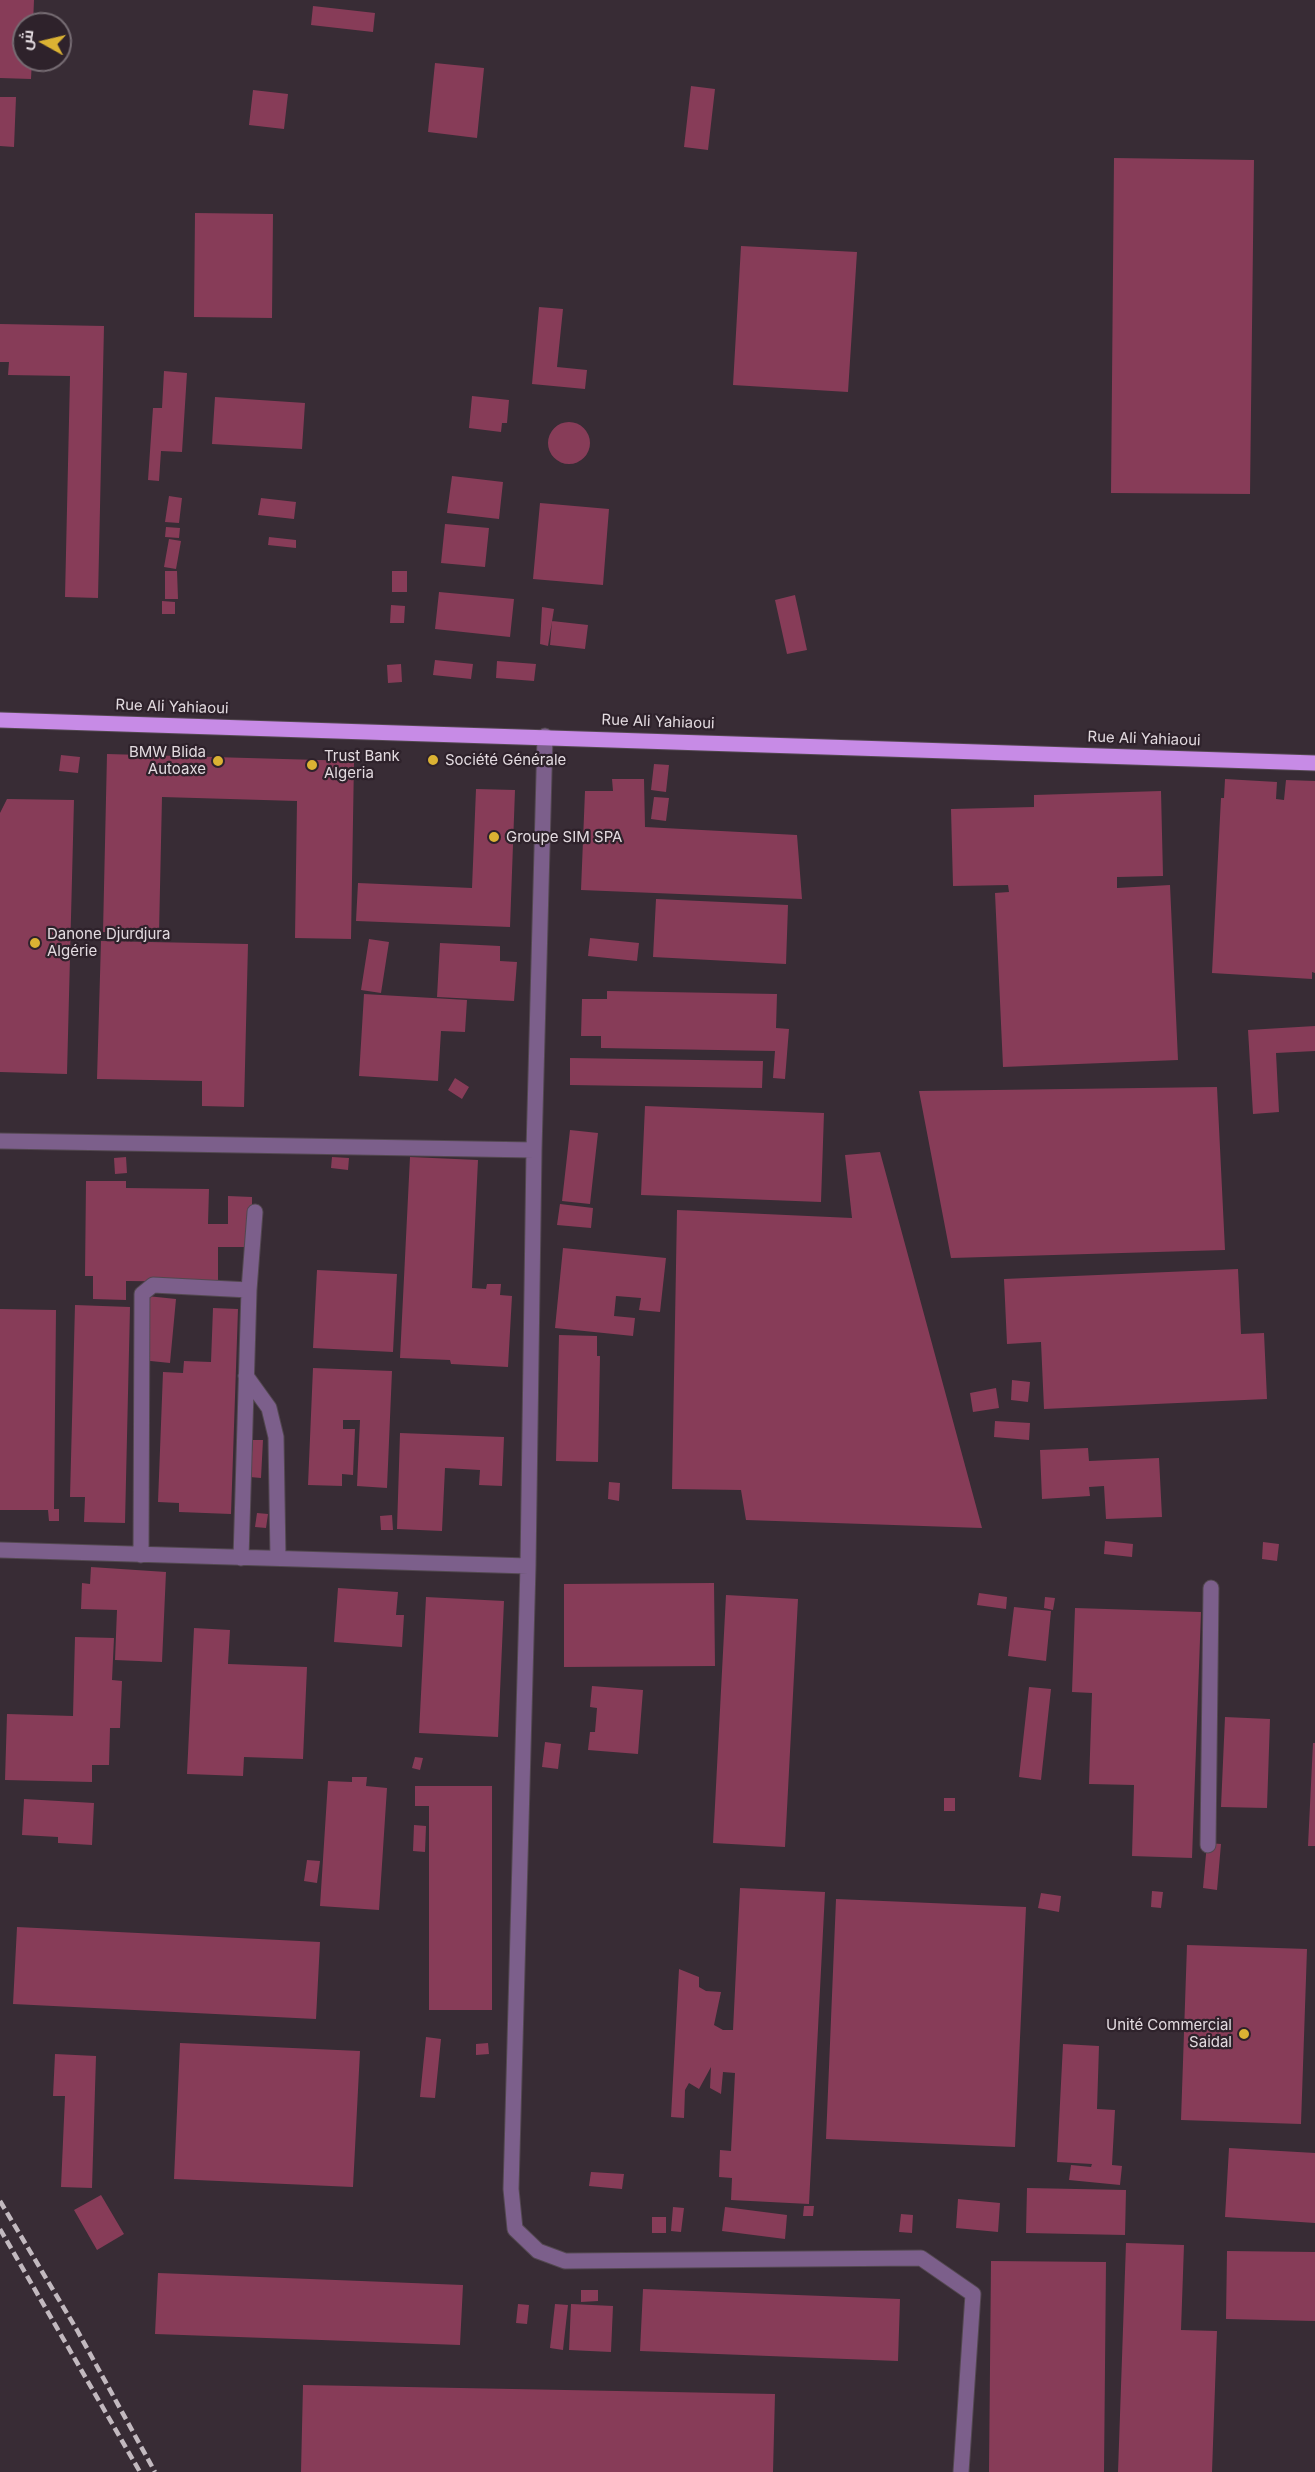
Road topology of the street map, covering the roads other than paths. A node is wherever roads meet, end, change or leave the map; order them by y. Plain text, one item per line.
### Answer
1 (0, 720) edge
2 (545, 736) junction
3 (1315, 763) edge
4 (0, 1141) edge
5 (534, 1150) junction
6 (255, 1212) dead end
7 (249, 1290) junction
8 (246, 1376) junction
9 (0, 1550) edge
10 (141, 1554) junction
11 (241, 1558) junction
12 (278, 1558) junction
13 (528, 1566) junction
14 (1211, 1588) dead end
15 (1208, 1845) dead end
16 (961, 2472) edge

1 - 2 main road, Rue Ali Yahiaoui
2 - 3 main road, Rue Ali Yahiaoui
2 - 5 street
4 - 5 street
5 - 13 street
6 - 7 street
7 - 8 street
7 - 10 street
8 - 11 street
8 - 12 street
9 - 10 street
10 - 11 street
11 - 12 street
12 - 13 street
13 - 16 street
14 - 15 street

